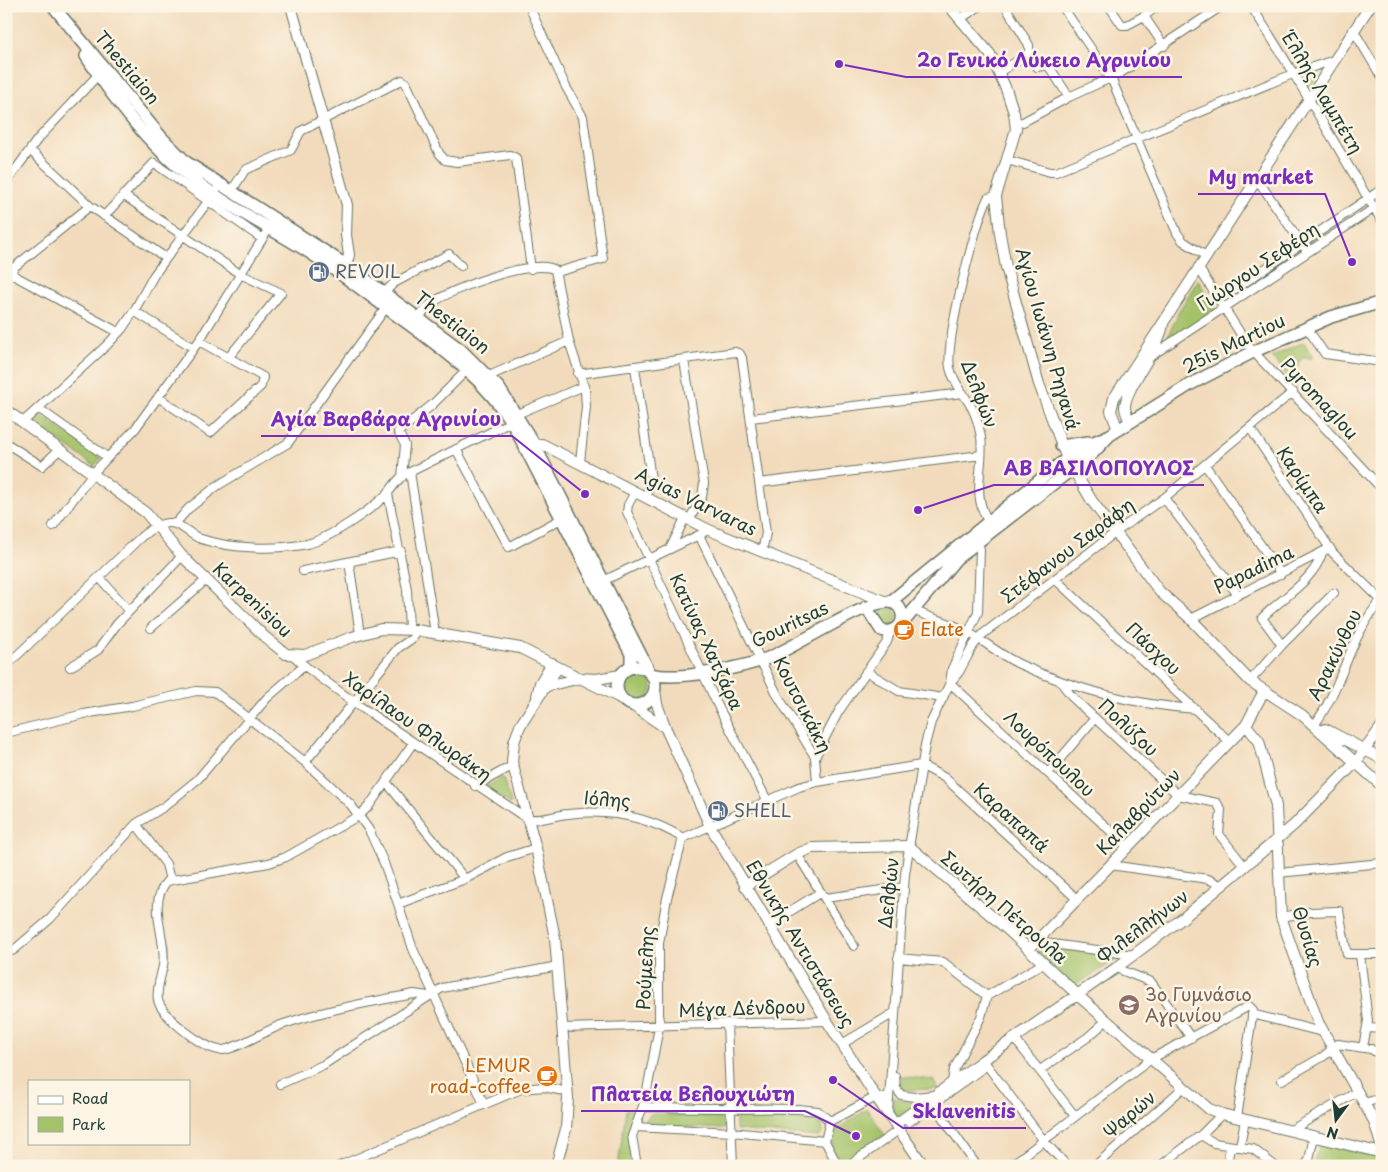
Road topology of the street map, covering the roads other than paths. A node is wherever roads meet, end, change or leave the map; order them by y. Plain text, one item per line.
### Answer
1 (53, 6) edge
2 (291, 6) edge
3 (529, 6) edge
4 (948, 6) edge
5 (980, 6) edge
6 (1005, 6) edge
7 (1062, 6) edge
8 (1109, 6) edge
9 (1158, 6) edge
10 (1222, 6) edge
11 (1251, 6) edge
12 (1370, 6) edge
13 (1211, 9) edge
14 (1144, 16) junction
15 (63, 18) junction
16 (960, 19) junction
17 (1354, 31) junction
18 (1164, 46) junction
19 (1029, 54) junction
20 (1334, 60) junction
21 (999, 72) junction
22 (1295, 73) junction
23 (98, 75) junction
24 (1111, 78) junction
25 (1382, 78) edge
26 (1069, 97) junction
27 (1309, 101) junction
28 (323, 121) junction
29 (1016, 123) junction
30 (1136, 139) junction
31 (30, 150) junction
32 (1007, 160) junction
33 (1257, 179) junction
34 (6, 183) edge
35 (1382, 189) edge
36 (231, 192) junction
37 (214, 193) junction
38 (123, 195) junction
39 (996, 196) junction
40 (1368, 199) junction
41 (1382, 203) edge
42 (90, 206) junction
43 (1374, 209) junction
44 (104, 216) junction
45 (1382, 222) edge
46 (272, 224) junction
47 (182, 236) junction
48 (262, 239) junction
49 (1302, 244) junction
50 (316, 250) junction
51 (1308, 253) junction
52 (1206, 256) junction
53 (166, 258) junction
54 (346, 265) junction
55 (461, 266) dead end
56 (1198, 267) junction
57 (531, 268) junction
58 (557, 272) junction
59 (240, 274) junction
60 (388, 300) junction
61 (1219, 300) junction
62 (1382, 302) edge
63 (1224, 308) junction
64 (134, 311) junction
65 (419, 319) junction
66 (1164, 321) junction
67 (1307, 328) junction
68 (118, 332) junction
69 (569, 341) junction
70 (197, 344) junction
71 (1253, 352) junction
72 (1152, 356) junction
73 (228, 358) junction
74 (684, 360) junction
75 (1382, 362) edge
76 (635, 367) junction
77 (468, 369) junction
78 (578, 374) junction
79 (489, 376) junction
80 (584, 386) junction
81 (1293, 392) junction
82 (963, 393) junction
83 (158, 396) junction
84 (38, 408) junction
85 (6, 410) edge
86 (514, 418) junction
87 (750, 418) junction
88 (23, 422) junction
89 (1130, 422) junction
90 (1250, 428) junction
91 (1114, 432) junction
92 (1092, 442) junction
93 (6, 443) edge
94 (529, 446) junction
95 (1061, 446) junction
96 (60, 449) junction
97 (456, 449) junction
98 (980, 455) junction
99 (107, 457) junction
100 (580, 462) junction
101 (1069, 463) junction
102 (1204, 466) junction
103 (410, 472) junction
104 (93, 473) junction
105 (402, 477) junction
106 (760, 483) junction
107 (1382, 489) edge
108 (635, 492) junction
109 (388, 494) junction
110 (646, 498) junction
111 (1164, 498) junction
112 (562, 519) junction
113 (687, 519) junction
114 (175, 524) junction
115 (992, 525) junction
116 (53, 526) dead end
117 (159, 526) junction
118 (710, 530) junction
119 (1116, 532) junction
120 (699, 535) junction
121 (975, 539) junction
122 (1330, 548) junction
123 (670, 549) junction
124 (401, 551) junction
125 (762, 552) junction
126 (1322, 553) junction
127 (182, 556) junction
128 (650, 559) junction
129 (349, 562) junction
130 (303, 571) dead end
131 (1281, 574) junction
132 (99, 577) junction
133 (206, 580) junction
134 (1056, 580) junction
135 (603, 581) junction
136 (847, 584) junction
137 (902, 593) junction
138 (1334, 593) dead end
139 (1238, 595) junction
140 (1381, 599) edge
141 (885, 603) junction
142 (866, 607) junction
143 (914, 610) junction
144 (129, 611) junction
145 (1191, 619) junction
146 (976, 620) junction
147 (874, 623) junction
148 (151, 628) dead end
149 (895, 629) junction
150 (990, 629) junction
151 (412, 630) junction
152 (435, 633) junction
153 (360, 634) junction
154 (969, 634) junction
155 (977, 640) junction
156 (1282, 645) junction
157 (294, 656) junction
158 (762, 660) junction
159 (555, 665) junction
160 (6, 666) edge
161 (304, 666) junction
162 (70, 668) dead end
163 (866, 671) junction
164 (624, 672) junction
165 (704, 673) junction
166 (581, 678) junction
167 (653, 680) junction
168 (1060, 681) junction
169 (1250, 681) junction
170 (950, 683) junction
171 (547, 686) junction
172 (1264, 691) junction
173 (942, 698) junction
174 (622, 699) junction
175 (535, 701) junction
176 (355, 703) junction
177 (632, 705) junction
178 (1196, 709) junction
179 (1302, 715) junction
180 (1095, 718) junction
181 (250, 719) junction
182 (1315, 724) junction
183 (1246, 726) junction
184 (1382, 726) edge
185 (666, 729) junction
186 (6, 733) edge
187 (1230, 742) junction
188 (413, 743) junction
189 (1364, 751) junction
190 (815, 757) junction
191 (1382, 759) edge
192 (304, 762) junction
193 (1356, 762) junction
194 (921, 765) junction
195 (512, 766) junction
196 (1048, 773) junction
197 (817, 782) junction
198 (387, 783) junction
199 (475, 786) junction
200 (1382, 786) edge
201 (1178, 795) junction
202 (772, 801) junction
203 (360, 815) junction
204 (526, 818) junction
205 (136, 824) junction
206 (710, 826) junction
207 (683, 838) junction
208 (1279, 838) junction
209 (909, 846) junction
210 (1128, 847) junction
211 (536, 848) junction
212 (797, 854) junction
213 (1382, 863) edge
214 (1110, 865) junction
215 (1245, 867) junction
216 (1278, 873) junction
217 (170, 880) junction
218 (465, 880) junction
219 (744, 886) junction
220 (1222, 886) junction
221 (904, 887) junction
222 (823, 895) junction
223 (1078, 899) junction
224 (398, 904) junction
225 (1281, 917) junction
226 (768, 925) junction
227 (1037, 942) junction
228 (854, 946) dead end
229 (1029, 949) junction
230 (6, 953) edge
231 (1382, 954) edge
232 (1134, 955) junction
233 (1360, 955) junction
234 (898, 958) junction
235 (1044, 964) junction
236 (558, 966) junction
237 (1116, 968) junction
238 (430, 994) junction
239 (1077, 994) junction
240 (987, 996) junction
241 (894, 1013) junction
242 (1252, 1014) junction
243 (1106, 1020) junction
244 (827, 1021) junction
245 (727, 1023) junction
246 (659, 1027) junction
247 (563, 1028) junction
248 (1368, 1028) junction
249 (1382, 1029) edge
250 (1322, 1032) junction
251 (894, 1038) junction
252 (1014, 1038) junction
253 (1191, 1038) junction
254 (842, 1044) junction
255 (1363, 1047) junction
256 (1332, 1050) junction
257 (1382, 1056) edge
258 (1151, 1059) junction
259 (985, 1063) junction
260 (1040, 1070) junction
261 (1282, 1080) dead end
262 (952, 1082) junction
263 (280, 1084) dead end
264 (1184, 1087) junction
265 (568, 1092) junction
266 (1357, 1092) junction
267 (939, 1094) junction
268 (876, 1097) junction
269 (889, 1097) junction
270 (1382, 1098) edge
271 (1364, 1103) junction
272 (484, 1104) junction
273 (644, 1104) junction
274 (933, 1104) junction
275 (731, 1107) junction
276 (888, 1113) junction
277 (1222, 1114) junction
278 (1075, 1116) junction
279 (1241, 1119) junction
280 (830, 1121) junction
281 (909, 1122) dead end
282 (898, 1126) junction
283 (635, 1127) junction
284 (1291, 1130) junction
285 (732, 1132) junction
286 (1201, 1135) junction
287 (1314, 1136) junction
288 (825, 1141) junction
289 (1044, 1141) junction
290 (1230, 1146) junction
291 (1240, 1146) junction
292 (1382, 1148) edge
293 (1382, 1153) edge
294 (339, 1166) edge
295 (556, 1166) edge
296 (637, 1166) edge
297 (733, 1166) edge
298 (838, 1166) edge
299 (849, 1166) edge
300 (924, 1166) edge
301 (977, 1166) edge
302 (1010, 1166) edge
303 (1067, 1166) edge
304 (1095, 1166) edge
305 (1160, 1166) edge
306 (1226, 1166) edge
307 (1275, 1166) edge
308 (1305, 1166) edge

1 - 15 main road
2 - 28 street
3 - 58 street
4 - 16 street
5 - 16 street
6 - 19 street
7 - 24 street
8 - 14 street
9 - 14 street
10 - 13 street
11 - 22 street, Έλλης Λαμπέτη
12 - 17 street
13 - 18 street
14 - 18 street
15 - 23 main road, Thestiaion
15 - 37 main road, Thestiaion
16 - 21 street
17 - 20 street
17 - 25 street
18 - 24 street
19 - 21 street
19 - 26 street
20 - 22 street
20 - 27 street
21 - 29 street
22 - 27 street, Έλλης Λαμπέτη
22 - 30 street
23 - 31 street
23 - 37 main road, Thestiaion
24 - 26 street
24 - 30 street
26 - 29 street
27 - 33 street
27 - 40 street, Έλλης Λαμπέτη
28 - 36 street
28 - 54 street
28 - 57 street
29 - 32 street, Αγίου Ιωάννη Ρηγανά
30 - 32 street
30 - 52 street
31 - 34 street
31 - 42 street
32 - 39 street, Αγίου Ιωάννη Ρηγανά
33 - 49 street
33 - 52 street
35 - 40 street, Γιώργου Σεφέρη
36 - 37 main road, Thestiaion
36 - 46 main road, Thestiaion
37 - 38 street
37 - 46 main road, Thestiaion
37 - 47 street
37 - 48 street
38 - 44 street
38 - 47 street
39 - 82 street, Δελφών
39 - 95 street, Αγίου Ιωάννη Ρηγανά
40 - 43 street, Έλλης Λαμπέτη
40 - 49 street, Γιώργου Σεφέρη
41 - 43 street, Γιώργου Σεφέρη
42 - 44 street
42 - 68 street
43 - 45 street, Έλλης Λαμπέτη
43 - 51 street, Γιώργου Σεφέρη
44 - 53 street
46 - 48 street
46 - 50 main road, Thestiaion
47 - 53 street
47 - 59 street
48 - 59 street
49 - 51 street
49 - 61 street, Γιώργου Σεφέρη
50 - 54 main road, Thestiaion
50 - 60 main road, Thestiaion
51 - 63 street, Γιώργου Σεφέρη
52 - 56 street
53 - 64 street
54 - 60 main road, Thestiaion
55 - 60 street
56 - 61 street, Pyromaglou
56 - 66 street
57 - 58 street
57 - 65 street
58 - 69 street
59 - 70 street
59 - 73 street
60 - 65 main road, Thestiaion
60 - 77 main road, Thestiaion
60 - 114 street
61 - 63 street, Pyromaglou
62 - 67 main road, 25is Martiou
63 - 71 street, Pyromaglou
63 - 72 street, Γιώργου Σεφέρη
64 - 68 street
64 - 70 street
65 - 79 main road, Thestiaion
66 - 72 street
66 - 91 street
67 - 71 main road, 25is Martiou
67 - 75 street
68 - 84 street
69 - 78 street
69 - 79 street
70 - 73 street
70 - 83 street
71 - 81 street, Pyromaglou
71 - 89 main road, 25is Martiou
72 - 89 street
73 - 83 street
74 - 76 street
74 - 87 street
74 - 113 street
76 - 78 street
76 - 110 street
77 - 86 main road, Thestiaion
77 - 105 street
78 - 80 street
79 - 86 main road, Thestiaion
80 - 86 street
80 - 100 street
81 - 90 street, Στέφανου Σαράφη
81 - 107 street, Pyromaglou
82 - 87 street
82 - 98 street, Δελφών
83 - 99 street
84 - 88 street
84 - 99 street
85 - 88 street, Karpenisiou
86 - 94 main road, Thestiaion
86 - 97 street
87 - 106 street
88 - 96 street, Karpenisiou
89 - 91 main road, 25is Martiou
90 - 102 street, Στέφανου Σαράφη
90 - 122 street, Καρίμπα
91 - 92 main road
91 - 101 main road
92 - 95 main road
92 - 101 main road
93 - 96 street
94 - 100 street, Agias Varvaras
94 - 112 main road, Thestiaion
94 - 135 main road, Thestiaion
95 - 101 street, Αγίου Ιωάννη Ρηγανά
96 - 104 street, Karpenisiou
97 - 103 street
97 - 112 street
98 - 106 street
98 - 115 street, Δελφών
99 - 104 street
100 - 108 street, Agias Varvaras
101 - 115 main road
101 - 119 street, Αγίου Ιωάννη Ρηγανά
102 - 111 street, Στέφανου Σαράφη
102 - 131 street
103 - 105 street
103 - 152 street
104 - 116 street
104 - 117 street, Karpenisiou
105 - 109 street
106 - 125 street
108 - 110 street, Agias Varvaras
108 - 128 street, Κατίνας Χατζάρα
109 - 114 street
109 - 124 street
110 - 113 street, Agias Varvaras
111 - 119 street, Στέφανου Σαράφη
111 - 139 street
112 - 164 main road, Thestiaion
113 - 118 street, Agias Varvaras
113 - 123 street
114 - 117 street
115 - 121 main road
117 - 127 street, Karpenisiou
117 - 132 street
118 - 120 street
118 - 125 street, Agias Varvaras
119 - 134 street, Στέφανου Σαράφη
119 - 145 street, Αγίου Ιωάννη Ρηγανά
120 - 123 street
120 - 158 street, Κουτσικάκη
121 - 137 main road
121 - 143 main road
121 - 146 street, Δελφών
122 - 126 street, Papadima
122 - 140 street, Καρίμπα
123 - 128 street
124 - 129 street
124 - 151 street
125 - 136 street, Agias Varvaras
126 - 131 street, Papadima
126 - 156 street
127 - 133 street, Karpenisiou
127 - 144 street
128 - 135 street
128 - 165 street, Κατίνας Χατζάρα
129 - 130 street
129 - 153 street
131 - 139 street, Papadima
132 - 144 street
132 - 160 street
133 - 148 street
133 - 157 street, Karpenisiou
134 - 150 street, Στέφανου Σαράφη
134 - 178 street, Πάσχου
135 - 167 main road, Thestiaion
136 - 141 street, Agias Varvaras
136 - 142 street, Agias Varvaras
137 - 141 main road
137 - 143 main road
138 - 156 street
139 - 145 street, Papadima
140 - 182 street, Αρακύνθου
141 - 142 main road, Gouritsas
141 - 147 main road
141 - 149 main road
142 - 147 main road
142 - 158 main road, Gouritsas
143 - 149 main road
143 - 154 street
144 - 162 street
145 - 169 street, Αγίου Ιωάννη Ρηγανά
146 - 150 street
146 - 154 street, Δελφών
147 - 149 main road
149 - 163 street
150 - 155 street, Στέφανου Σαράφη
151 - 152 street, Karpenisiou
151 - 153 street, Karpenisiou
151 - 176 street
152 - 159 street, Karpenisiou
153 - 157 street, Karpenisiou
154 - 155 street
154 - 170 street, Δελφών
155 - 168 street
155 - 170 street, Δελφών
156 - 169 street
157 - 161 street, Χαρίλαου Φλωράκη
158 - 165 main road, Gouritsas
158 - 190 street, Κουτσικάκη
159 - 166 street, Karpenisiou
159 - 171 street
159 - 175 street
161 - 176 street, Χαρίλαου Φλωράκη
161 - 181 street
163 - 173 street
163 - 190 street
164 - 166 street
164 - 167 main road
164 - 174 main road
165 - 167 main road, Gouritsas
165 - 202 street, Κατίνας Χατζάρα
166 - 171 street
166 - 174 street, Karpenisiou
167 - 177 main road
167 - 185 street, Εθνικής Αντιστάσεως
168 - 178 street
168 - 180 street, Πολύζου
169 - 172 street, Αγίου Ιωάννη Ρηγανά
170 - 173 street, Δελφών
170 - 196 street, Λουρόπουλου
171 - 175 street
172 - 179 street, Αγίου Ιωάννη Ρηγανά
172 - 183 street, Καλαβρύτων
173 - 194 street, Δελφών
174 - 177 main road
175 - 195 street
176 - 188 street, Χαρίλαου Φλωράκη
176 - 192 street
177 - 185 street, Εθνικής Αντιστάσεως
178 - 187 street, Πάσχου
179 - 182 street
179 - 193 street, Αγίου Ιωάννη Ρηγανά
180 - 196 street
180 - 201 street, Πολύζου
181 - 186 street
181 - 192 street
181 - 205 street
182 - 189 street
183 - 187 street, Καλαβρύτων
183 - 208 street, Θυσίας
184 - 189 street, Φιλελλήνων
185 - 206 street, Εθνικής Αντιστάσεως
187 - 201 street, Καλαβρύτων
188 - 198 street
188 - 199 street, Χαρίλαου Φλωράκη
189 - 191 street
189 - 193 street, Φιλελλήνων
190 - 197 street, Κουτσικάκη
192 - 203 street
193 - 200 street, Αγίου Ιωάννη Ρηγανά
193 - 208 street, Φιλελλήνων
194 - 197 street
194 - 209 street, Δελφών
194 - 223 street, Καραπαπά
195 - 199 street
195 - 204 street
196 - 210 street, Λουρόπουλου
197 - 202 street
198 - 203 street
198 - 218 street
199 - 204 street, Χαρίλαου Φλωράκη
201 - 210 street, Καλαβρύτων
201 - 215 street
202 - 206 street
203 - 217 street
203 - 224 street
204 - 207 street, Ιόλης
204 - 211 street
205 - 217 street
205 - 230 street
206 - 207 street
206 - 219 street, Εθνικής Αντιστάσεως
207 - 246 street, Ρούμελης
208 - 215 street, Φιλελλήνων
208 - 216 street, Θυσίας
209 - 212 street
209 - 221 street, Δελφών
209 - 229 street, Σωτήρη Πέτρουλα
210 - 214 street, Καλαβρύτων
211 - 218 street
211 - 236 street
212 - 219 street
212 - 222 street
213 - 216 street
214 - 220 street
214 - 223 street, Καλαβρύτων
215 - 220 street, Φιλελλήνων
216 - 225 street, Θυσίας
217 - 238 street
218 - 224 street
219 - 226 street, Εθνικής Αντιστάσεως
220 - 232 street, Φιλελλήνων
221 - 222 street
221 - 234 street, Δελφών
222 - 226 street
222 - 228 street
223 - 227 street, Καλαβρύτων
224 - 238 street
225 - 233 street
225 - 250 street, Θυσίας
226 - 244 street, Εθνικής Αντιστάσεως
227 - 229 street, Καλαβρύτων
227 - 232 street
229 - 235 street, Σωτήρη Πέτρουλα
231 - 233 street
232 - 237 street, Φιλελλήνων
233 - 248 street
234 - 240 street
234 - 241 street, Δελφών
235 - 239 street, Σωτήρη Πέτρουλα
235 - 240 street
236 - 238 street
236 - 247 street
237 - 239 street, Φιλελλήνων
237 - 253 street
238 - 263 street
238 - 272 street
239 - 243 street, Σωτήρη Πέτρουλα
239 - 252 street, Φιλελλήνων
240 - 262 street
241 - 251 street, Δελφών
241 - 254 street
242 - 250 street
242 - 253 street
242 - 279 street
243 - 258 street, Σωτήρη Πέτρουλα
243 - 260 street
244 - 245 street, Μέγα Δένδρου
244 - 254 street, Εθνικής Αντιστάσεως
245 - 246 street, Μέγα Δένδρου
245 - 275 street
246 - 247 street, Μέγα Δένδρου
246 - 273 street, Ρούμελης
247 - 265 street
248 - 249 street
248 - 255 street
250 - 256 street, Θυσίας
251 - 267 street
251 - 269 street, Δελφών
252 - 259 street, Φιλελλήνων
252 - 260 street
253 - 258 street
254 - 268 street, Εθνικής Αντιστάσεως
255 - 256 street
255 - 257 street
256 - 261 street
256 - 266 street, Θυσίας
258 - 264 street, Σωτήρη Πέτρουλα
258 - 278 street
259 - 262 street, Φιλελλήνων
259 - 274 street
259 - 289 street
260 - 278 street
262 - 267 street, Φιλελλήνων
264 - 277 street, Σωτήρη Πέτρουλα
264 - 304 street, Ψαρών
265 - 272 street
265 - 295 street
266 - 271 street, Θυσίας
266 - 284 street
267 - 282 street, Φιλελλήνων
268 - 269 street
268 - 276 street, Εθνικής Αντιστάσεως
268 - 280 street
269 - 276 street, Δελφών
270 - 271 street
271 - 292 street, Θυσίας
272 - 294 street
273 - 275 street
273 - 283 street, Ρούμελης
274 - 281 street
274 - 301 street
275 - 280 street
275 - 285 street
276 - 282 street, Εθνικής Αντιστάσεως
277 - 279 street, Σωτήρη Πέτρουλα
277 - 286 street
278 - 289 street
279 - 284 street, Σωτήρη Πέτρουλα
279 - 291 street
280 - 288 street
282 - 299 street
282 - 300 street, Εθνικής Αντιστάσεως
283 - 285 street
283 - 296 street, Ρούμελης
284 - 287 street, Σωτήρη Πέτρουλα
285 - 288 street
285 - 297 street
286 - 290 street
286 - 305 street
287 - 293 street, Σωτήρη Πέτρουλα
287 - 308 street
288 - 298 street
289 - 302 street
289 - 303 street
290 - 291 street
290 - 306 street
291 - 307 street

